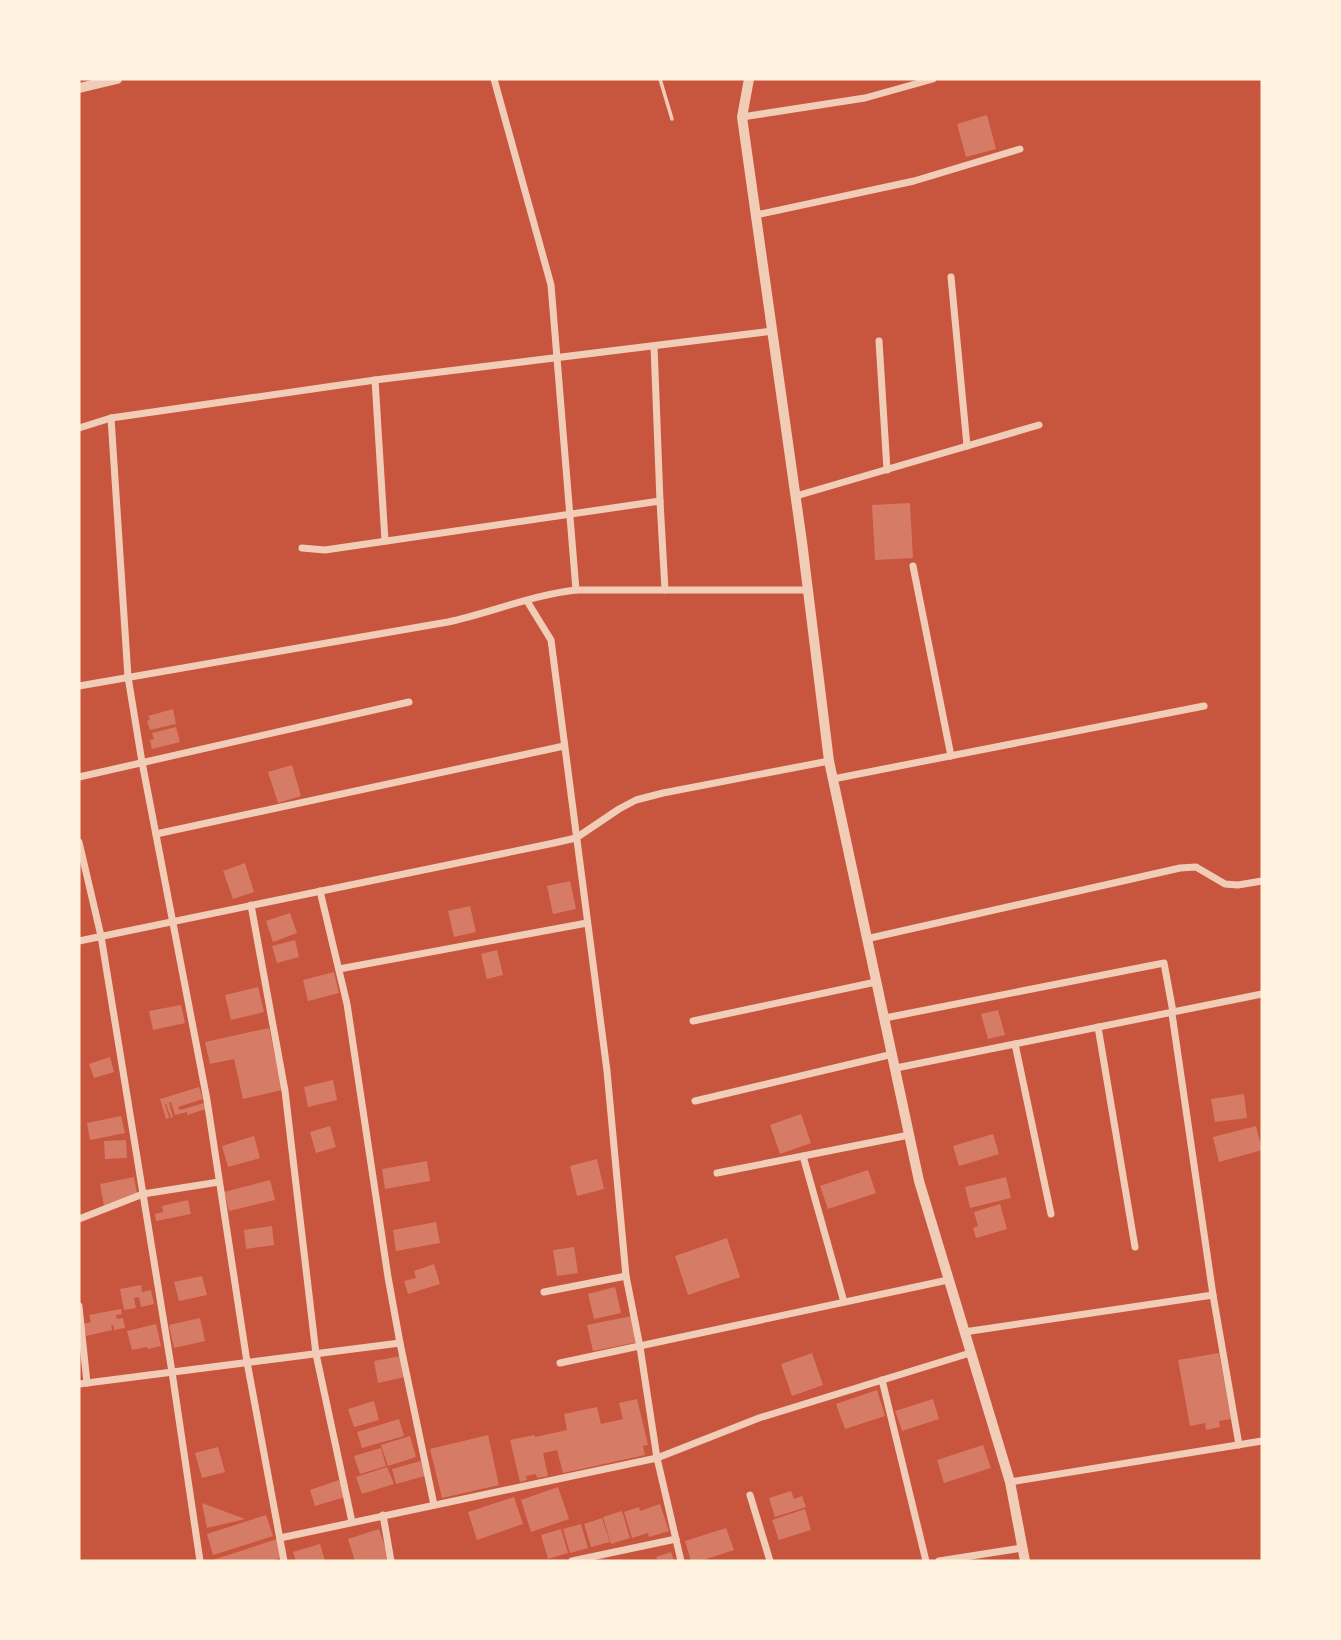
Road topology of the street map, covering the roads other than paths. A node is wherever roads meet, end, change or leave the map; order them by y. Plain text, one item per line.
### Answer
1 (117, 79) edge
2 (494, 79) edge
3 (660, 79) edge
4 (749, 79) edge
5 (933, 79) edge
6 (79, 88) edge
7 (742, 117) junction
8 (672, 119) dead end
9 (1020, 149) dead end
10 (756, 215) junction
11 (951, 276) dead end
12 (773, 331) junction
13 (878, 341) dead end
14 (654, 346) junction
15 (556, 358) junction
16 (375, 380) junction
17 (111, 418) junction
18 (1039, 425) dead end
19 (79, 428) edge
20 (967, 446) junction
21 (887, 470) junction
22 (796, 496) junction
23 (660, 501) junction
24 (570, 514) junction
25 (385, 541) junction
26 (302, 548) dead end
27 (913, 566) dead end
28 (576, 590) junction
29 (665, 590) junction
30 (808, 590) junction
31 (527, 601) junction
32 (128, 677) junction
33 (79, 686) edge
34 (409, 702) dead end
35 (1204, 706) dead end
36 (565, 746) junction
37 (951, 756) junction
38 (829, 761) junction
39 (142, 762) junction
40 (79, 777) edge
41 (833, 779) junction
42 (156, 834) junction
43 (576, 838) junction
44 (79, 842) edge
45 (1262, 881) edge
46 (320, 891) junction
47 (251, 905) junction
48 (173, 921) junction
49 (587, 923) junction
50 (101, 936) junction
51 (866, 939) junction
52 (79, 941) edge
53 (339, 969) junction
54 (876, 982) junction
55 (1262, 994) edge
56 (1173, 1012) junction
57 (884, 1018) junction
58 (693, 1021) dead end
59 (1098, 1027) junction
60 (1015, 1044) junction
61 (892, 1054) junction
62 (895, 1068) junction
63 (695, 1101) dead end
64 (909, 1135) junction
65 (803, 1156) junction
66 (718, 1173) dead end
67 (219, 1182) junction
68 (143, 1194) junction
69 (1051, 1214) dead end
70 (79, 1219) edge
71 (1135, 1247) dead end
72 (626, 1276) junction
73 (948, 1280) junction
74 (544, 1292) dead end
75 (1213, 1295) junction
76 (844, 1302) junction
77 (79, 1306) edge
78 (964, 1332) junction
79 (400, 1343) junction
80 (640, 1347) junction
81 (970, 1353) junction
82 (316, 1354) junction
83 (247, 1362) junction
84 (561, 1363) dead end
85 (172, 1372) junction
86 (882, 1380) junction
87 (83, 1383) edge
88 (1262, 1441) edge
89 (1239, 1444) junction
90 (657, 1458) junction
91 (1010, 1482) junction
92 (750, 1495) dead end
93 (433, 1505) junction
94 (383, 1516) junction
95 (352, 1522) junction
96 (280, 1538) junction
97 (676, 1539) junction
98 (1023, 1548) junction
99 (200, 1561) edge
100 (284, 1561) edge
101 (391, 1561) edge
102 (572, 1561) edge
103 (681, 1561) edge
104 (771, 1561) edge
105 (926, 1561) edge
106 (939, 1561) edge
107 (1025, 1561) edge

1 - 6 street
2 - 15 street
3 - 8 lane
4 - 7 street
5 - 7 street
7 - 10 street
9 - 10 street
10 - 12 street
11 - 20 street
12 - 14 street
12 - 22 street
13 - 21 street
14 - 15 street
14 - 23 street
15 - 16 street
15 - 24 street
16 - 17 street
16 - 25 street
17 - 19 street
17 - 32 street
18 - 20 street
20 - 21 street
21 - 22 street
22 - 30 street
23 - 24 street
23 - 29 street
24 - 25 street
24 - 28 street
25 - 26 street
27 - 37 street
28 - 29 street
28 - 31 street
29 - 30 street
30 - 38 street
31 - 32 street
31 - 36 street
32 - 33 street
32 - 39 street
34 - 39 street
35 - 37 street
36 - 42 street
36 - 43 street
37 - 41 street
38 - 41 street
38 - 43 street
39 - 40 street
39 - 42 street
41 - 51 street
42 - 48 street
43 - 46 street
43 - 49 street
44 - 50 street
45 - 51 street
46 - 47 street
46 - 53 street
47 - 48 street
47 - 82 street
48 - 50 street
48 - 67 street
49 - 53 street
49 - 72 street
50 - 52 street
50 - 68 street
51 - 54 street
53 - 79 street
54 - 57 street
54 - 58 street
55 - 56 street
56 - 57 street
56 - 59 street
56 - 75 street
57 - 61 street
59 - 60 street
59 - 71 street
60 - 62 street
60 - 69 street
61 - 62 street
61 - 63 street
62 - 64 street
64 - 65 street
64 - 73 street
65 - 66 street
65 - 76 street
67 - 68 street
67 - 83 street
68 - 70 street
68 - 85 street
72 - 74 street
72 - 80 street
73 - 76 street
73 - 78 street
75 - 78 street
75 - 89 street
76 - 80 street
77 - 87 street
78 - 81 street
79 - 82 street
79 - 93 street
80 - 84 street
80 - 90 street
81 - 86 street
81 - 91 street
82 - 83 street
82 - 95 street
83 - 85 street
83 - 96 street
85 - 87 street
85 - 99 street
86 - 90 street
86 - 105 street
88 - 89 street
89 - 91 street
90 - 93 street
90 - 97 street
91 - 98 street
92 - 104 street
93 - 94 street
94 - 95 street
94 - 101 street
95 - 96 street
96 - 100 street
97 - 102 street
97 - 103 street
98 - 106 street
98 - 107 street

